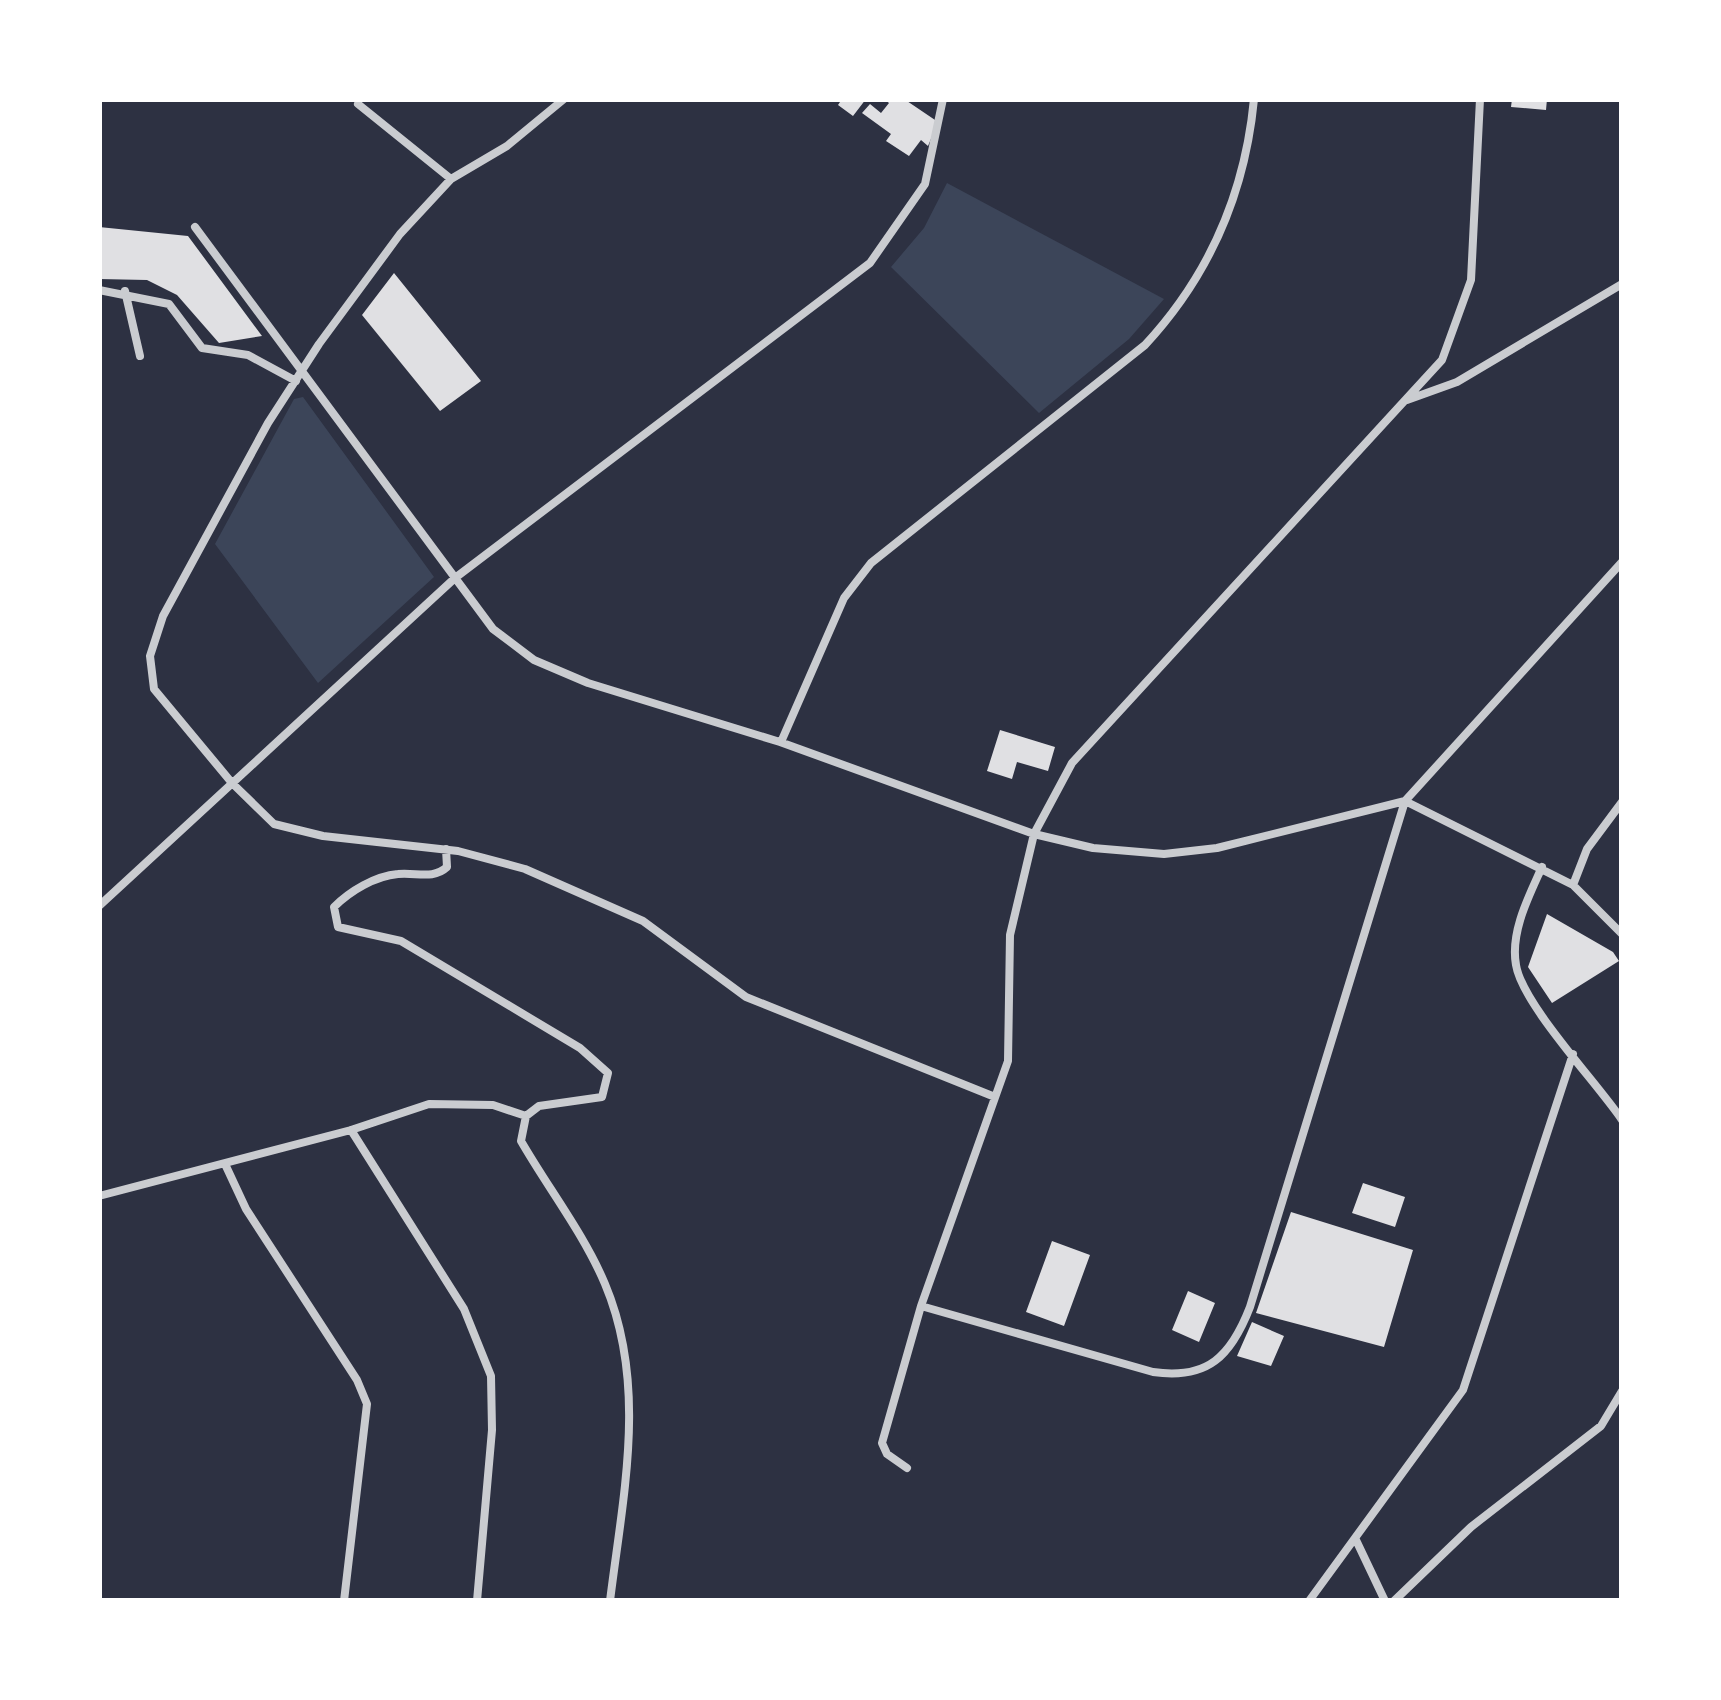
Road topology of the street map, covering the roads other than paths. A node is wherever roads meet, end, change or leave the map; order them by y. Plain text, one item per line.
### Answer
1 (564, 99) edge
2 (943, 99) edge
3 (1254, 99) edge
4 (1480, 99) edge
5 (358, 104) dead end
6 (451, 179) junction
7 (195, 227) dead end
8 (1622, 284) edge
9 (99, 290) edge
10 (125, 291) junction
11 (140, 356) dead end
12 (298, 376) junction
13 (1406, 400) junction
14 (1622, 562) edge
15 (455, 578) junction
16 (781, 742) junction
17 (232, 783) junction
18 (1405, 801) junction
19 (1622, 802) edge
20 (1034, 834) junction
21 (446, 849) junction
22 (1542, 867) junction
23 (1573, 885) junction
24 (99, 906) edge
25 (1622, 934) edge
26 (1573, 1054) junction
27 (995, 1096) junction
28 (526, 1116) junction
29 (1622, 1120) edge
30 (352, 1130) junction
31 (224, 1164) junction
32 (99, 1196) edge
33 (921, 1306) junction
34 (1622, 1391) edge
35 (907, 1468) dead end
36 (1356, 1540) junction
37 (344, 1601) edge
38 (477, 1601) edge
39 (610, 1601) edge
40 (1309, 1601) edge
41 (1390, 1601) edge

1 - 6 street
2 - 15 street
3 - 16 street
4 - 13 street
5 - 6 street
6 - 12 street
7 - 12 street
8 - 13 street
9 - 10 street
10 - 11 street
10 - 12 street
12 - 15 street
12 - 17 street
13 - 20 street
14 - 18 street
15 - 16 street
15 - 17 street
16 - 20 street
17 - 21 street
17 - 24 street
18 - 20 street
18 - 22 street
18 - 33 street
19 - 23 street
20 - 27 street
21 - 27 street
21 - 28 street
22 - 23 street
22 - 26 street
23 - 25 street
26 - 29 street
26 - 36 street
27 - 33 street
28 - 30 street
28 - 39 street
30 - 31 street
30 - 38 street
31 - 32 street
31 - 37 street
33 - 35 street
34 - 41 street
36 - 40 street
36 - 41 street

